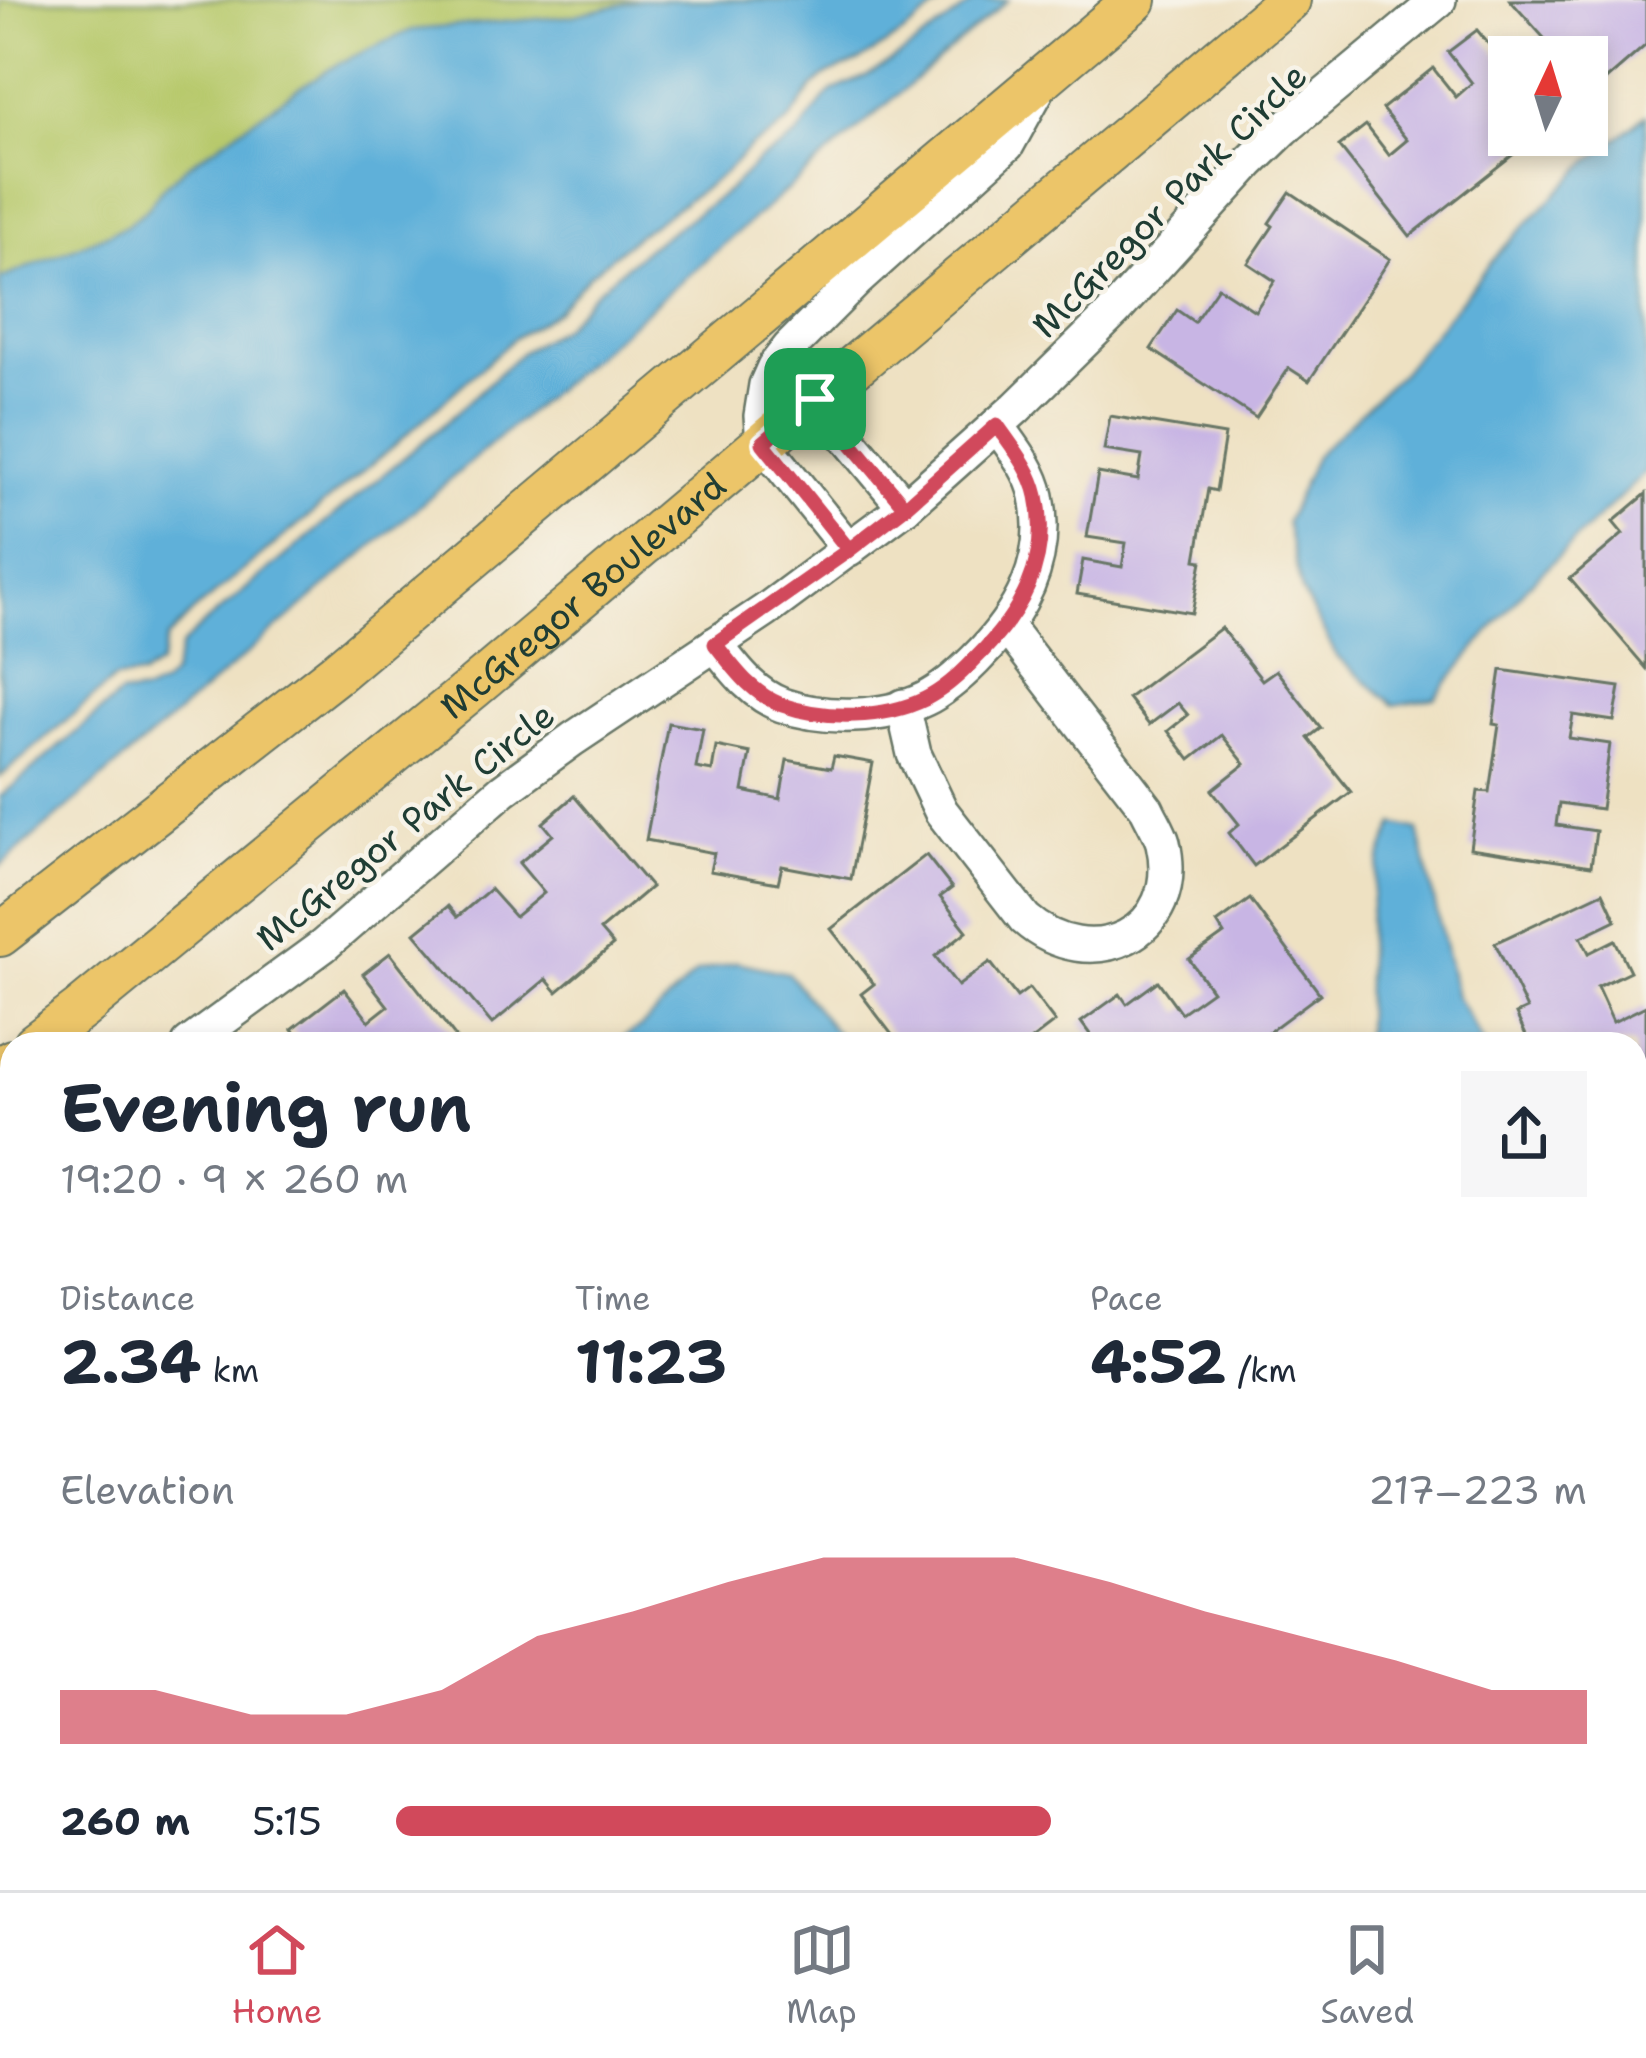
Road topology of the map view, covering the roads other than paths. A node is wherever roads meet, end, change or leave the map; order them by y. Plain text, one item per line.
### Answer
1 (1135, 0) edge
2 (1288, 0) edge
3 (1439, 0) edge
4 (1045, 76) junction
5 (815, 399) junction
6 (997, 425) junction
7 (763, 443) junction
8 (905, 507) junction
9 (849, 550) junction
10 (1006, 626) junction
11 (715, 644) junction
12 (903, 706) junction
13 (0, 935) edge
14 (51, 1032) edge
15 (205, 1032) edge

1 - 4 main road
2 - 5 main road, McGregor Boulevard
3 - 6 street, McGregor Park Circle
4 - 7 street
4 - 13 main road
5 - 7 main road, McGregor Boulevard
5 - 8 street
6 - 8 street, McGregor Park Circle
6 - 10 street
7 - 9 street
7 - 14 main road, McGregor Boulevard
8 - 9 street, McGregor Park Circle
9 - 11 street, McGregor Park Circle
10 - 12 street
10 - 12 street
11 - 12 street
11 - 15 street, McGregor Park Circle

